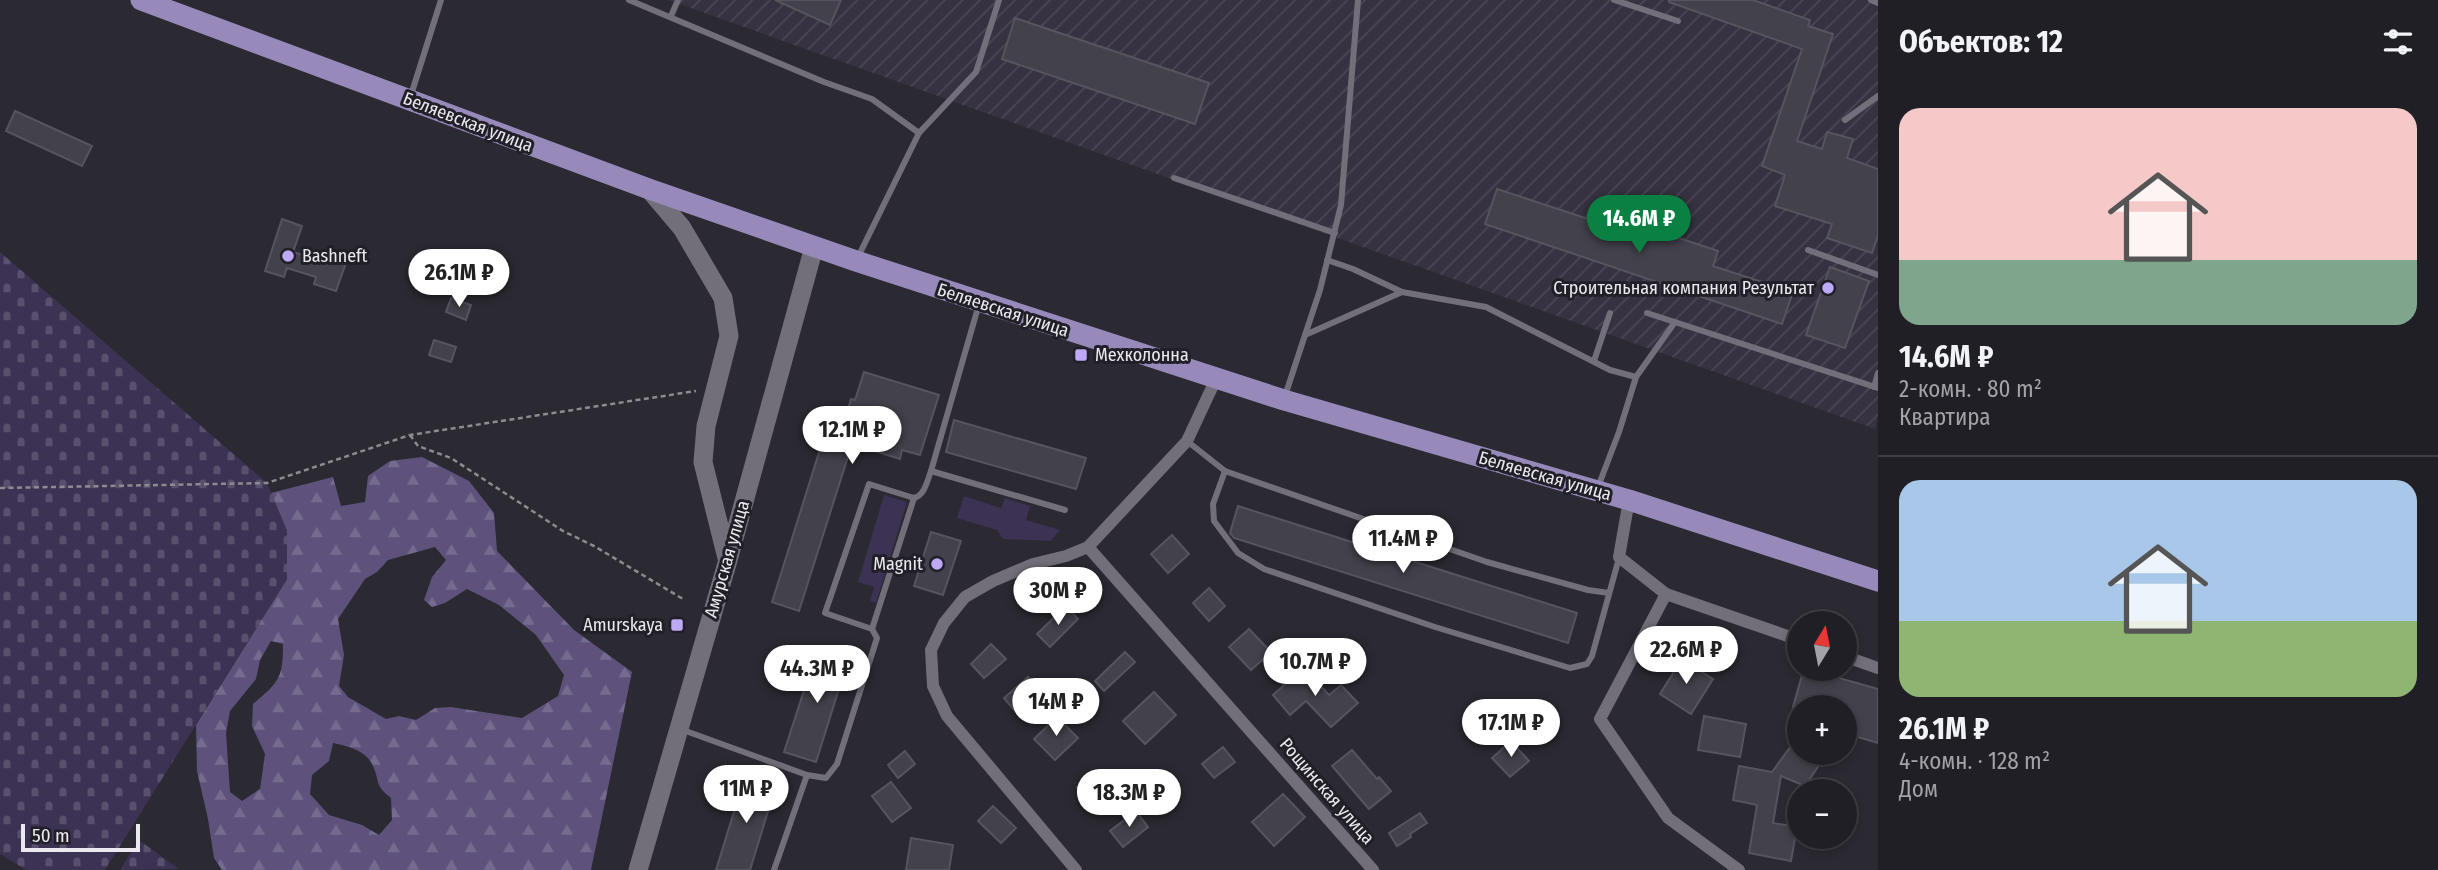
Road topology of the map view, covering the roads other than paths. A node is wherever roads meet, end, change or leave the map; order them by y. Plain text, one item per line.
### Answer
1 (141, 0) edge
2 (441, 0) edge
3 (629, 0) edge
4 (678, 0) edge
5 (999, 0) edge
6 (1358, 0) edge
7 (1614, 0) edge
8 (1871, 0) edge
9 (1878, 3) edge
10 (671, 16) junction
11 (1678, 21) dead end
12 (1878, 96) edge
13 (409, 100) junction
14 (1845, 120) dead end
15 (919, 133) junction
16 (1174, 178) dead end
17 (649, 189) junction
18 (1335, 233) junction
19 (814, 247) junction
20 (1808, 250) dead end
21 (1327, 260) junction
22 (856, 261) junction
23 (1878, 275) edge
24 (1402, 292) junction
25 (979, 302) junction
26 (1610, 313) dead end
27 (1647, 313) dead end
28 (1675, 322) junction
29 (1305, 335) junction
30 (1594, 361) junction
31 (1878, 373) edge
32 (1636, 377) junction
33 (1216, 379) junction
34 (1876, 387) edge
35 (1284, 400) junction
36 (1186, 441) junction
37 (931, 471) junction
38 (1225, 471) junction
39 (1597, 491) junction
40 (914, 498) junction
41 (1629, 500) junction
42 (1065, 510) dead end
43 (1088, 547) junction
44 (1619, 557) junction
45 (728, 561) junction
46 (1878, 581) edge
47 (1609, 593) junction
48 (1666, 594) junction
49 (872, 629) junction
50 (1787, 636) edge
51 (1857, 661) edge
52 (1878, 668) edge
53 (678, 729) junction
54 (807, 775) junction
55 (638, 870) edge
56 (774, 870) edge
57 (1076, 870) edge
58 (1373, 870) edge
59 (1739, 870) edge

1 - 13 main road, Беляевская улица
2 - 13 lane
3 - 10 lane
4 - 10 lane
5 - 15 lane
6 - 18 lane
7 - 11 lane
8 - 9 lane
10 - 15 lane
12 - 14 lane
13 - 17 main road, Беляевская улица
15 - 22 lane
16 - 18 lane
17 - 19 main road, Беляевская улица
17 - 45 street
18 - 21 lane
19 - 22 main road, Беляевская улица
19 - 45 street, Амурская улица
20 - 23 lane
21 - 24 lane
21 - 29 lane
22 - 25 main road, Беляевская улица
24 - 29 lane
24 - 30 lane
25 - 33 main road, Беляевская улица
25 - 37 lane
26 - 30 lane
27 - 28 lane
28 - 32 lane
28 - 34 lane
29 - 35 lane
30 - 32 lane
31 - 34 lane
32 - 39 lane
33 - 35 main road, Беляевская улица
33 - 36 street
35 - 39 main road, Беляевская улица
36 - 38 lane
36 - 43 street
37 - 40 lane
37 - 42 lane
38 - 47 lane
38 - 47 lane
39 - 41 main road, Беляевская улица
40 - 49 lane
40 - 49 lane
41 - 44 street
41 - 46 main road, Беляевская улица
43 - 57 street
43 - 58 street, Рощинская улица
44 - 47 lane
44 - 48 street
45 - 53 street, Амурская улица
48 - 50 street
48 - 59 street
49 - 54 lane
51 - 52 street
53 - 54 lane
53 - 55 street, Амурская улица
54 - 56 lane

